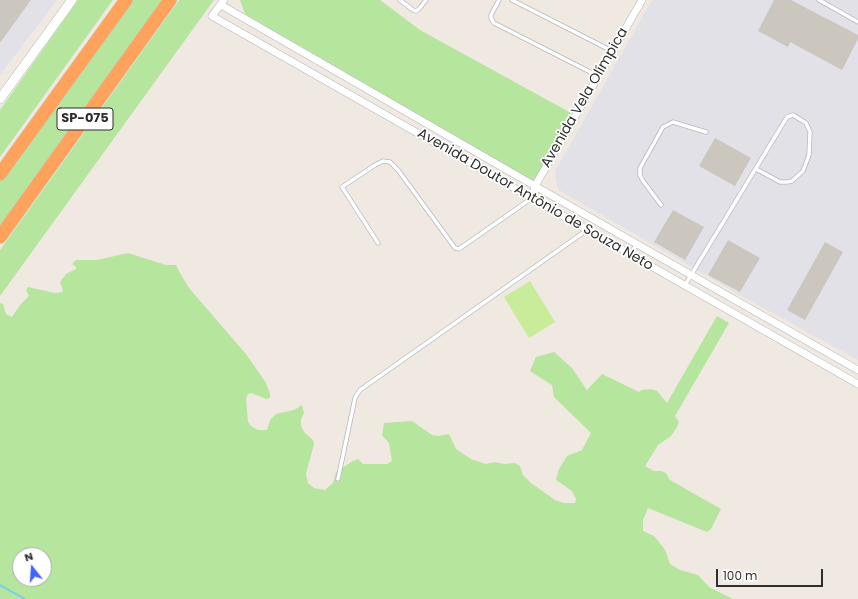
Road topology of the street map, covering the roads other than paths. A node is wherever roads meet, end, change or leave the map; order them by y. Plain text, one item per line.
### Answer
1 (72, 0) edge
2 (126, 0) edge
3 (170, 0) edge
4 (400, 0) edge
5 (426, 0) edge
6 (499, 0) edge
7 (512, 0) edge
8 (642, 0) edge
9 (819, 0) edge
10 (222, 2) edge
11 (858, 22) edge
12 (299, 51) junction
13 (612, 51) junction
14 (293, 62) junction
15 (598, 76) junction
16 (0, 99) edge
17 (706, 132) dead end
18 (756, 169) junction
19 (0, 174) edge
20 (535, 186) junction
21 (532, 198) junction
22 (661, 205) dead end
23 (587, 230) junction
24 (0, 237) edge
25 (378, 243) dead end
26 (638, 244) junction
27 (630, 254) junction
28 (692, 275) junction
29 (685, 285) junction
30 (858, 370) edge
31 (858, 384) edge
32 (338, 479) dead end

1 - 16 street
2 - 19 highway, SP-075
3 - 24 highway, SP-075
4 - 5 lane
6 - 15 lane
7 - 13 lane
8 - 13 street, Avenida Vela Olímpica
9 - 11 lane
10 - 12 street, Avenida Doutor Antônio de Souza Neto
10 - 14 street, Avenida Doutor Antônio de Souza Neto
12 - 14 street
12 - 20 street, Avenida Doutor Antônio de Souza Neto
13 - 15 street, Avenida Vela Olímpica
14 - 21 street, Avenida Doutor Antônio de Souza Neto
15 - 20 street, Avenida Vela Olímpica
17 - 22 lane
18 - 18 lane
18 - 28 lane
20 - 21 street, Avenida Vela Olímpica
20 - 26 street, Avenida Doutor Antônio de Souza Neto
21 - 23 street, Avenida Doutor Antônio de Souza Neto
21 - 25 lane
23 - 27 street, Avenida Doutor Antônio de Souza Neto
23 - 32 lane
26 - 27 lane
26 - 28 street, Avenida Doutor Antônio de Souza Neto
27 - 29 street, Avenida Doutor Antônio de Souza Neto
28 - 29 lane
28 - 30 street, Avenida Doutor Antônio de Souza Neto
29 - 31 street, Avenida Doutor Antônio de Souza Neto

